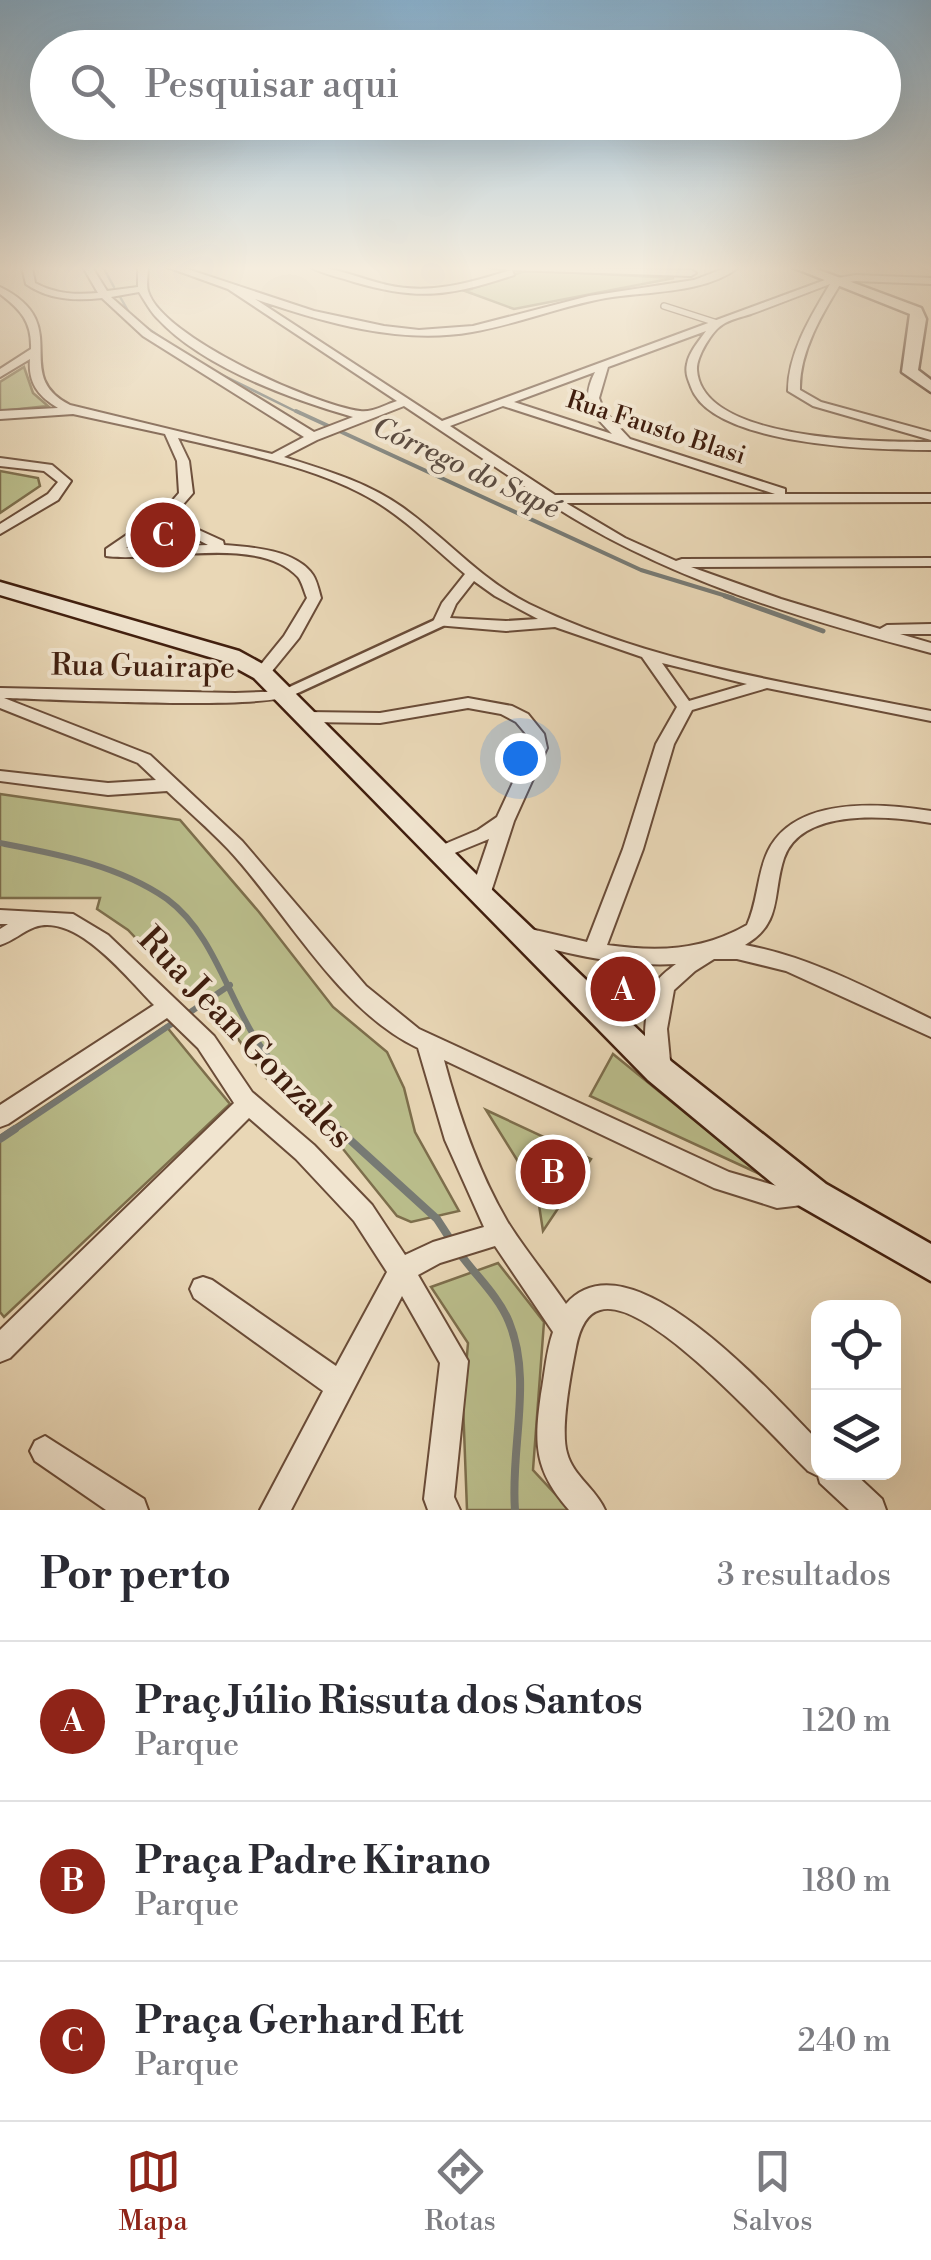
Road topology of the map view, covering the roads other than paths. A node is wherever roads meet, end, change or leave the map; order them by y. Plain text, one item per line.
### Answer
1 (36, 337) edge
2 (153, 337) edge
3 (188, 337) edge
4 (305, 337) edge
5 (678, 337) edge
6 (708, 337) edge
7 (809, 337) edge
8 (916, 337) edge
9 (33, 352) junction
10 (604, 365) junction
11 (0, 374) edge
12 (931, 387) edge
13 (404, 402) junction
14 (505, 403) junction
15 (78, 411) junction
16 (0, 415) edge
17 (366, 416) junction
18 (442, 425) junction
19 (170, 433) junction
20 (317, 435) junction
21 (931, 436) edge
22 (628, 442) junction
23 (931, 446) edge
24 (272, 459) junction
25 (0, 462) edge
26 (794, 497) junction
27 (548, 498) junction
28 (931, 498) edge
29 (165, 515) junction
30 (0, 530) edge
31 (237, 550) junction
32 (931, 562) edge
33 (674, 563) junction
34 (472, 574) junction
35 (0, 588) edge
36 (441, 622) junction
37 (556, 622) junction
38 (930, 640) edge
39 (648, 656) junction
40 (253, 667) junction
41 (770, 682) junction
42 (96, 692) junction
43 (0, 693) edge
44 (285, 694) junction
45 (0, 702) edge
46 (685, 707) junction
47 (931, 716) edge
48 (40, 717) junction
49 (308, 717) junction
50 (380, 718) junction
51 (333, 742) junction
52 (0, 776) edge
53 (170, 786) junction
54 (931, 816) edge
55 (505, 821) junction
56 (440, 853) junction
57 (480, 895) junction
58 (0, 916) edge
59 (37, 916) junction
60 (517, 933) junction
61 (0, 938) edge
62 (594, 952) junction
63 (710, 952) junction
64 (177, 1016) junction
65 (931, 1028) edge
66 (428, 1044) junction
67 (660, 1071) junction
68 (249, 1103) junction
69 (0, 1117) edge
70 (813, 1195) junction
71 (489, 1235) junction
72 (931, 1264) edge
73 (401, 1271) junction
74 (204, 1289) dead end
75 (566, 1328) junction
76 (0, 1349) edge
77 (340, 1386) junction
78 (45, 1452) dead end
79 (811, 1454) edge
80 (839, 1480) edge
81 (133, 1510) edge
82 (275, 1510) edge
83 (445, 1510) edge
84 (590, 1510) edge
85 (871, 1510) edge

1 - 9 street
2 - 20 street
3 - 17 street
4 - 13 street
5 - 10 street
6 - 23 street
7 - 21 street
8 - 12 street
9 - 11 street
9 - 15 street
10 - 14 street
10 - 22 street
13 - 17 street
13 - 18 street
14 - 18 street
14 - 22 street, Rua Fausto Blasi
15 - 16 street
15 - 19 street
17 - 20 street
18 - 27 street
19 - 24 street
19 - 29 street
20 - 24 street
22 - 26 street, Rua Fausto Blasi
24 - 34 street
25 - 30 street
26 - 27 street
26 - 28 street
27 - 33 street
29 - 31 street
29 - 31 street
31 - 40 street
32 - 33 street
33 - 38 street
34 - 36 street
34 - 37 street
35 - 40 street
36 - 37 street
36 - 44 lane
37 - 39 street
39 - 41 street
39 - 46 street
40 - 44 street
41 - 46 street
41 - 47 street
42 - 43 street, Rua Guairape
42 - 44 street, Rua Guairape
42 - 48 street
44 - 49 street
45 - 48 street
46 - 62 street
48 - 53 street
49 - 50 street
49 - 51 street
50 - 51 street
50 - 55 street
51 - 56 street
52 - 53 street
53 - 66 street
54 - 63 street
55 - 56 street
55 - 57 street
56 - 57 street
57 - 60 street
58 - 59 street, Rua Jean Gonzales
59 - 61 street
59 - 64 street, Rua Jean Gonzales
60 - 62 street
60 - 67 street
62 - 63 street
63 - 65 street
63 - 67 street
64 - 68 street, Rua Jean Gonzales
64 - 69 street
66 - 70 street
66 - 71 street
67 - 70 street
68 - 73 street, Rua Jean Gonzales
68 - 76 street
70 - 72 street
71 - 73 street
71 - 75 street
73 - 77 street
73 - 83 street, Rua Jean Gonzales
74 - 77 street
75 - 79 street
75 - 84 street
77 - 82 street
78 - 81 street
80 - 85 street

